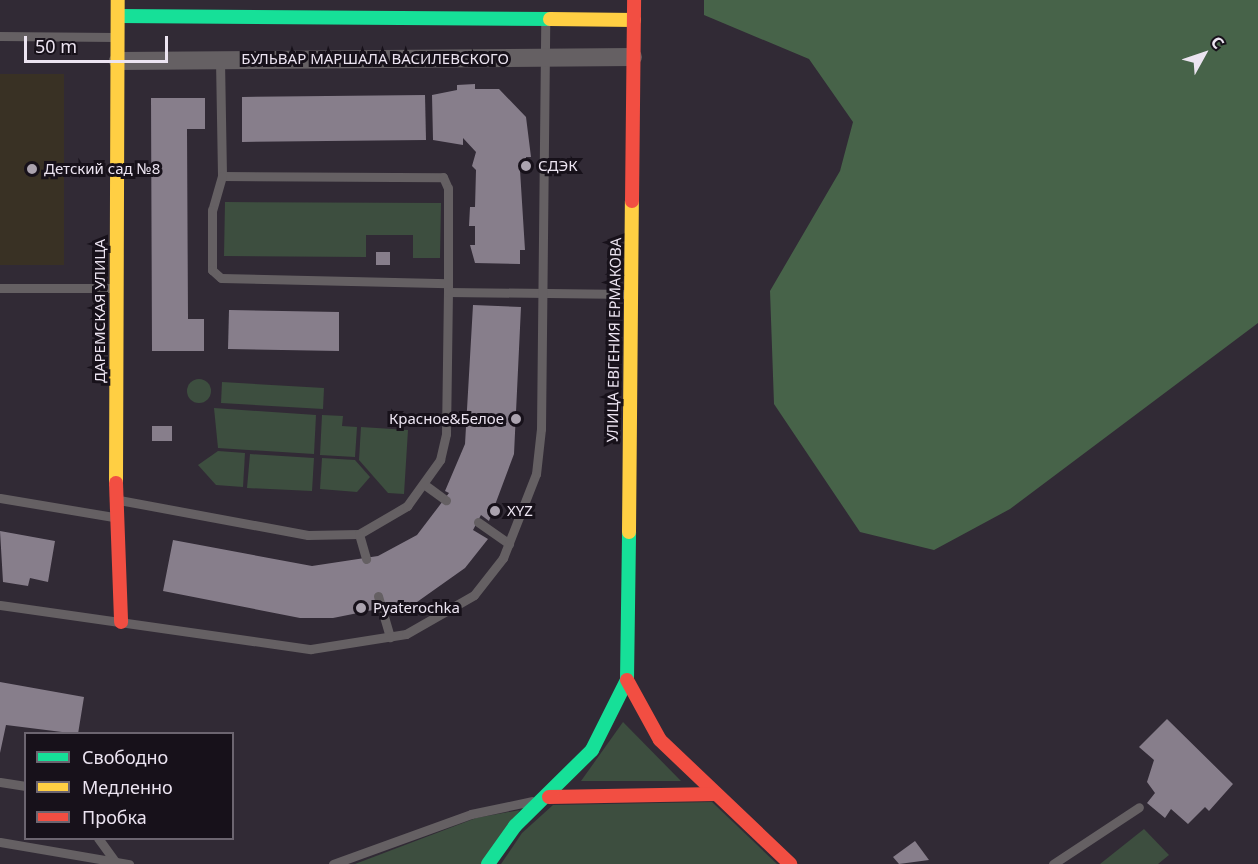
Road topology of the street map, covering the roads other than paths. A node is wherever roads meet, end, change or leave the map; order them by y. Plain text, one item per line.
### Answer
1 (118, 0) edge
2 (634, 0) edge
3 (118, 16) junction
4 (550, 16) junction
5 (634, 20) junction
6 (0, 36) edge
7 (118, 36) junction
8 (633, 57) junction
9 (544, 58) junction
10 (220, 60) junction
11 (118, 61) junction
12 (222, 176) junction
13 (448, 287) junction
14 (0, 288) edge
15 (117, 288) junction
16 (542, 293) junction
17 (631, 294) junction
18 (425, 485) junction
19 (0, 498) edge
20 (116, 500) junction
21 (446, 500) dead end
22 (116, 517) junction
23 (478, 522) dead end
24 (359, 534) junction
25 (509, 544) junction
26 (366, 559) dead end
27 (378, 596) dead end
28 (0, 605) edge
29 (121, 622) junction
30 (390, 638) junction
31 (627, 680) junction
32 (0, 782) edge
33 (24, 786) edge
34 (716, 794) junction
35 (549, 797) junction
36 (1139, 807) dead end
37 (100, 840) edge
38 (0, 842) edge
39 (117, 863) edge
40 (129, 864) edge
41 (333, 864) edge
42 (488, 864) edge
43 (790, 864) edge
44 (1053, 864) edge

1 - 3 main road, ДАРЕМСКАЯ УЛИЦА
2 - 5 main road, УЛИЦА ЕВГЕНИЯ ЕРМАКОВА
3 - 4 main road
3 - 7 main road, ДАРЕМСКАЯ УЛИЦА
4 - 5 main road
4 - 9 lane
5 - 8 main road, УЛИЦА ЕВГЕНИЯ ЕРМАКОВА
6 - 7 lane
7 - 11 main road, ДАРЕМСКАЯ УЛИЦА
8 - 9 street, БУЛЬВАР МАРШАЛА ВАСИЛЕВСКОГО
8 - 17 main road, УЛИЦА ЕВГЕНИЯ ЕРМАКОВА
9 - 10 street, БУЛЬВАР МАРШАЛА ВАСИЛЕВСКОГО
9 - 16 lane
10 - 11 street, БУЛЬВАР МАРШАЛА ВАСИЛЕВСКОГО
10 - 12 lane
11 - 15 main road, ДАРЕМСКАЯ УЛИЦА
12 - 13 lane
12 - 13 lane
13 - 16 lane
13 - 18 lane
14 - 15 lane
15 - 20 main road, ДАРЕМСКАЯ УЛИЦА
16 - 17 lane
16 - 25 lane
17 - 31 main road, УЛИЦА ЕВГЕНИЯ ЕРМАКОВА
18 - 21 lane
18 - 24 lane
19 - 22 lane
20 - 22 main road, ДАРЕМСКАЯ УЛИЦА
20 - 24 lane
22 - 29 main road, ДАРЕМСКАЯ УЛИЦА
23 - 25 lane
24 - 26 lane
25 - 30 lane
27 - 30 lane
28 - 29 lane
29 - 30 lane
31 - 34 main road, УЛИЦА ЕВГЕНИЯ ЕРМАКОВА
31 - 35 main road, УЛИЦА ЕВГЕНИЯ ЕРМАКОВА
32 - 33 lane
34 - 35 main road
34 - 43 main road, УЛИЦА ЕВГЕНИЯ ЕРМАКОВА
35 - 41 lane
35 - 42 main road, УЛИЦА ЕВГЕНИЯ ЕРМАКОВА
36 - 44 lane
37 - 39 lane
38 - 39 lane
39 - 40 lane

